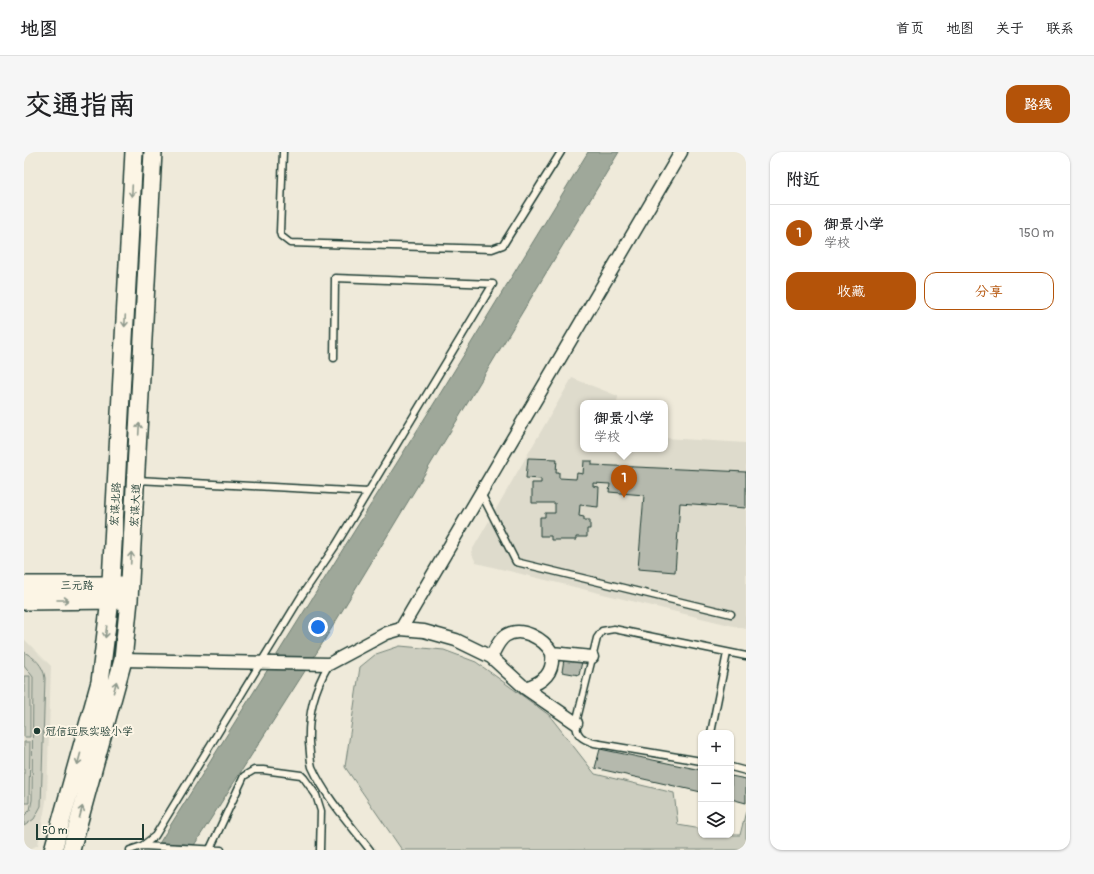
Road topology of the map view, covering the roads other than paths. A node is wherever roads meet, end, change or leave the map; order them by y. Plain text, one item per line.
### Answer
1 (134, 152) edge
2 (153, 152) edge
3 (282, 152) edge
4 (561, 152) edge
5 (681, 152) edge
6 (334, 358) dead end
7 (136, 480) junction
8 (368, 492) junction
9 (481, 493) junction
10 (24, 585) edge
11 (110, 592) junction
12 (130, 593) junction
13 (24, 601) edge
14 (731, 614) dead end
15 (401, 629) junction
16 (552, 653) junction
17 (727, 653) junction
18 (746, 656) edge
19 (491, 657) junction
20 (592, 657) junction
21 (123, 660) junction
22 (260, 664) junction
23 (329, 664) junction
24 (525, 688) junction
25 (576, 723) junction
26 (712, 730) edge
27 (698, 760) edge
28 (734, 768) edge
29 (746, 770) edge
30 (142, 846) junction
31 (207, 849) edge
32 (54, 850) edge
33 (71, 850) edge
34 (130, 850) edge
35 (221, 850) edge
36 (320, 850) edge
37 (370, 850) edge

1 -> 11 main road, 宏谋北路
7 -> 2 main road, 宏谋大道
3 - 4 lane
5 - 9 street
6 - 8 lane
7 - 8 lane
12 -> 7 main road, 宏谋大道
8 - 22 lane
9 - 14 lane
9 - 15 street
10 - 11 main road, 三元路
11 - 12 main road, 三元路
13 -> 11 main road, 三元路
11 -> 32 main road, 宏谋北路
12 - 21 main road, 宏谋大道
15 - 19 street
15 - 23 street
16 - 19 street
16 - 20 street
16 - 24 street
17 - 18 lane
17 - 20 lane
17 - 26 lane
19 - 24 street
20 - 25 lane
21 - 22 street
33 -> 21 main road, 宏谋大道
22 - 23 street
22 - 30 lane
23 - 37 lane
24 - 25 street
25 - 27 lane
28 - 29 lane
30 - 31 lane
30 - 34 lane
31 - 35 lane
31 - 36 lane

